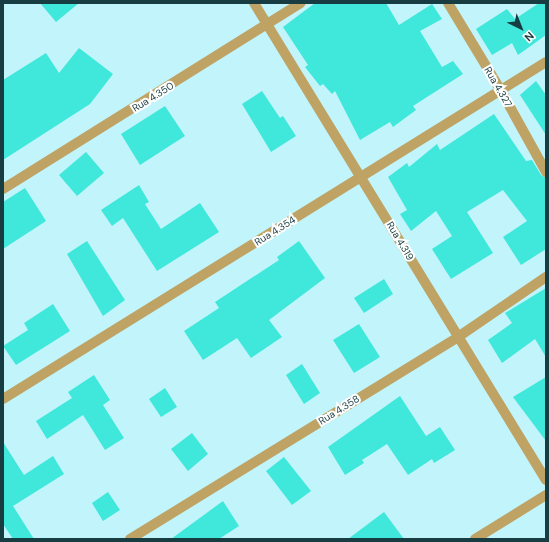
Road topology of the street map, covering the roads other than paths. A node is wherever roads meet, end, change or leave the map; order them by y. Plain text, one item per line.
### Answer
1 (254, 3) edge
2 (301, 3) edge
3 (448, 3) edge
4 (268, 25) junction
5 (546, 62) edge
6 (500, 89) junction
7 (546, 172) edge
8 (361, 177) junction
9 (3, 189) edge
10 (546, 277) edge
11 (458, 337) junction
12 (3, 399) edge
13 (546, 480) edge
14 (546, 495) edge
15 (130, 539) edge
16 (475, 539) edge

1 - 4 street, Rua 4.319
2 - 4 street, Rua 4.350
3 - 6 street, Rua 4.327
4 - 8 street, Rua 4.319
4 - 9 street, Rua 4.350
5 - 6 street, Rua 4.354
6 - 7 street, Rua 4.327
6 - 8 street, Rua 4.354
8 - 11 street, Rua 4.319
8 - 12 street, Rua 4.354
10 - 11 street, Rua 4.358
11 - 13 street, Rua 4.319
11 - 15 street, Rua 4.358
14 - 16 street

